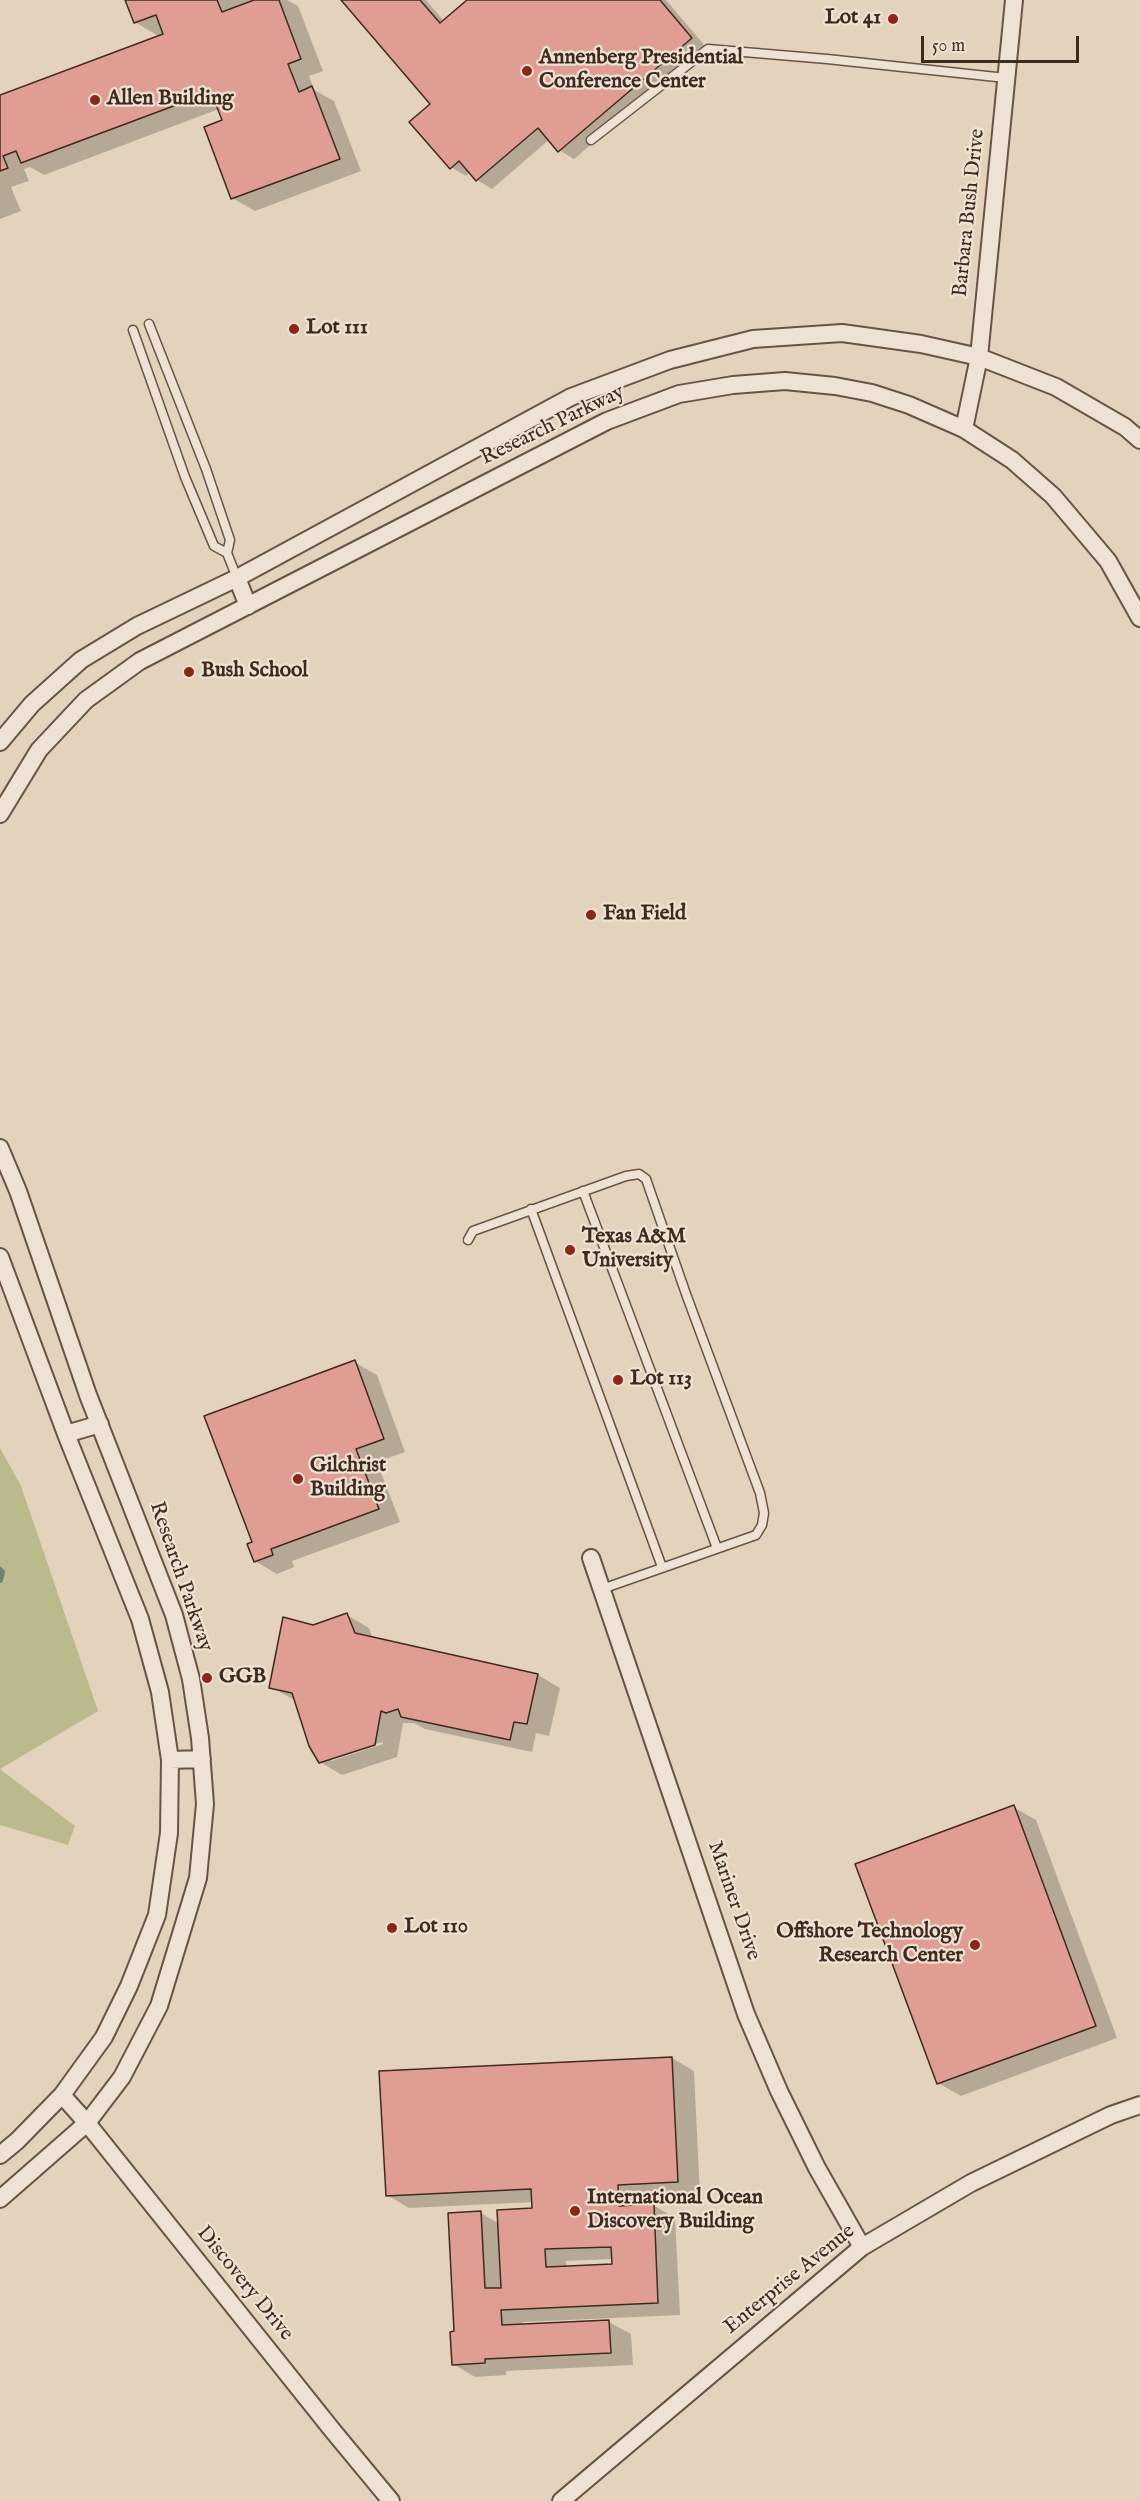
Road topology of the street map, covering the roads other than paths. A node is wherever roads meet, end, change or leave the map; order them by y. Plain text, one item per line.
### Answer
1 (1014, 0) edge
2 (1006, 78) junction
3 (591, 140) dead end
4 (149, 324) dead end
5 (134, 330) dead end
6 (979, 357) junction
7 (964, 429) junction
8 (1140, 440) edge
9 (227, 553) junction
10 (237, 578) junction
11 (248, 606) junction
12 (1140, 618) edge
13 (0, 742) edge
14 (0, 814) edge
15 (0, 1148) edge
16 (584, 1191) junction
17 (531, 1209) junction
18 (468, 1240) dead end
19 (0, 1257) edge
20 (100, 1424) junction
21 (66, 1434) junction
22 (717, 1548) junction
23 (591, 1558) dead end
24 (663, 1568) junction
25 (602, 1589) junction
26 (202, 1759) junction
27 (170, 1760) junction
28 (62, 2095) junction
29 (1140, 2105) edge
30 (87, 2123) junction
31 (0, 2155) edge
32 (0, 2199) edge
33 (862, 2247) junction
34 (391, 2501) edge
35 (561, 2501) edge

1 - 2 street, Barbara Bush Drive
2 - 3 lane
2 - 6 street, Barbara Bush Drive
4 - 9 lane
5 - 9 lane
6 - 7 street, Barbara Bush Drive
6 - 8 street, Research Parkway
6 - 10 street, Research Parkway
7 - 11 street, Research Parkway
7 - 12 street, Research Parkway
9 - 10 lane
10 - 11 street
10 - 13 street, Research Parkway
11 - 14 street, Research Parkway
15 - 20 street, Research Parkway
16 - 17 lane
16 - 22 lane
16 - 22 lane
17 - 18 lane
17 - 24 lane
19 - 21 street
20 - 21 street
20 - 26 street, Research Parkway
21 - 27 street
22 - 24 lane
23 - 25 street, Mariner Drive
24 - 25 lane
25 - 33 street, Mariner Drive
26 - 27 street
26 - 30 street, Research Parkway
27 - 28 street
28 - 30 street, Discovery Drive
28 - 31 street
29 - 33 street, Enterprise Avenue
30 - 32 street, Research Parkway
30 - 34 street, Discovery Drive
33 - 35 street, Enterprise Avenue

